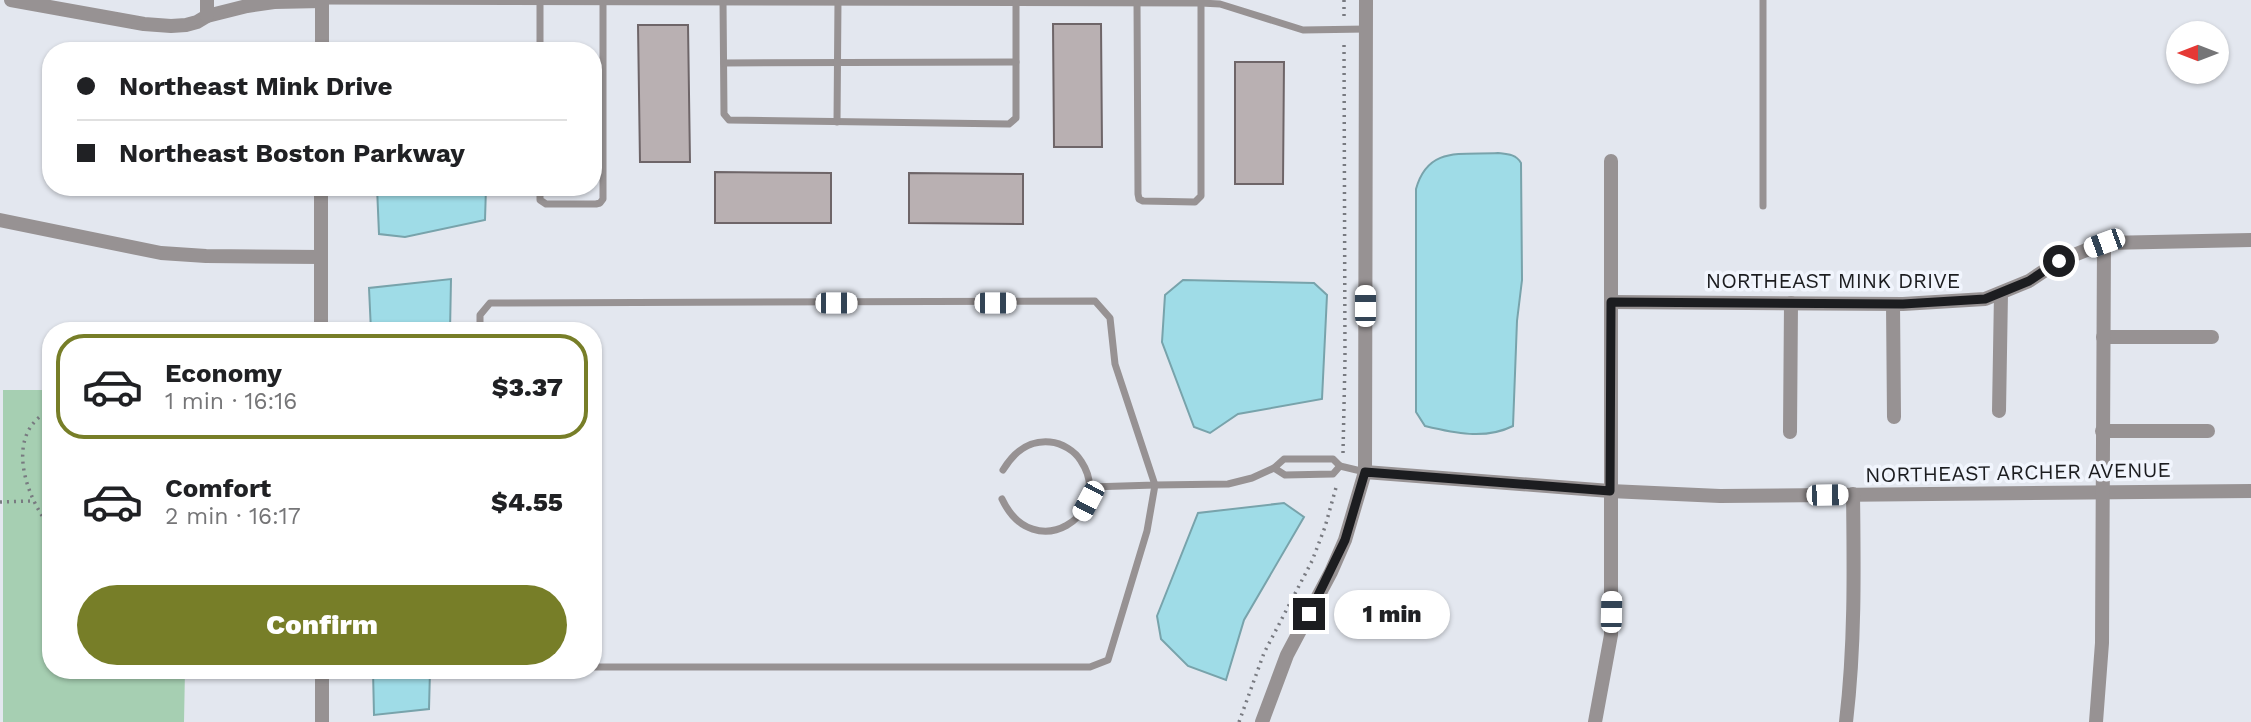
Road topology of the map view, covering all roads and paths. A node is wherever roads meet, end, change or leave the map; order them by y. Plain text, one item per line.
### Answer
1 (11, 0) edge
2 (207, 0) edge
3 (1344, 0) edge
4 (1366, 0) edge
5 (1763, 0) edge
6 (322, 1) edge
7 (540, 1) edge
8 (603, 1) edge
9 (723, 1) edge
10 (838, 1) edge
11 (901, 1) edge
12 (1201, 1) edge
13 (1137, 2) edge
14 (1016, 4) junction
15 (207, 16) junction
16 (1344, 29) junction
17 (1366, 29) junction
18 (322, 42) edge
19 (540, 42) edge
20 (1016, 62) junction
21 (724, 63) junction
22 (838, 63) junction
23 (837, 121) junction
24 (1611, 162) dead end
25 (321, 196) edge
26 (540, 196) edge
27 (1763, 206) dead end
28 (0, 220) edge
29 (2251, 240) edge
30 (2104, 243) junction
31 (321, 257) junction
32 (2001, 293) junction
33 (1611, 302) junction
34 (1791, 303) junction
35 (1893, 304) junction
36 (321, 322) edge
37 (480, 322) edge
38 (2103, 337) junction
39 (2212, 337) dead end
40 (1999, 411) dead end
41 (42, 416) edge
42 (1894, 417) dead end
43 (2102, 430) junction
44 (2208, 431) dead end
45 (1790, 432) dead end
46 (1341, 466) junction
47 (1275, 468) junction
48 (1003, 470) dead end
49 (1365, 472) junction
50 (1155, 485) junction
51 (1090, 487) junction
52 (1610, 491) junction
53 (2251, 491) edge
54 (2102, 492) junction
55 (1853, 494) junction
56 (1002, 499) dead end
57 (32, 501) junction
58 (0, 502) edge
59 (42, 515) edge
60 (602, 667) edge
61 (322, 679) edge
62 (322, 722) edge
63 (1239, 722) edge
64 (1262, 722) edge
65 (1595, 722) edge
66 (1846, 722) edge
67 (2096, 722) edge

1 - 15 street
2 - 15 street
3 - 16 path
4 - 17 street
5 - 27 lane
6 - 7 lane
6 - 15 street
6 - 18 street
7 - 8 lane
7 - 19 lane
8 - 9 lane
8 - 26 lane
9 - 10 lane
9 - 21 lane
10 - 11 lane
10 - 22 lane
11 - 14 lane
12 - 13 lane
12 - 13 lane
12 - 16 lane
13 - 14 lane
14 - 20 lane
16 - 17 lane
16 - 46 path
17 - 49 street
20 - 22 lane
20 - 23 lane
21 - 22 lane
21 - 23 lane
22 - 23 lane
24 - 33 street
25 - 31 street
28 - 31 street
29 - 30 street, NORTHEAST MINK DRIVE
30 - 32 street, NORTHEAST MINK DRIVE
30 - 38 street
31 - 36 street
32 - 35 street, NORTHEAST MINK DRIVE
32 - 40 street
33 - 34 street, NORTHEAST MINK DRIVE
33 - 52 street
34 - 35 street, NORTHEAST MINK DRIVE
34 - 45 street
35 - 42 street
37 - 50 lane
38 - 39 street
38 - 43 street
41 - 57 path
43 - 44 street
43 - 54 street
46 - 47 lane
46 - 47 lane
46 - 49 lane
46 - 63 path
47 - 50 lane
48 - 51 lane
49 - 52 street, NORTHEAST ARCHER AVENUE
49 - 64 street
50 - 51 lane
50 - 60 lane
51 - 56 lane
52 - 55 street, NORTHEAST ARCHER AVENUE
52 - 65 street
53 - 54 street, NORTHEAST ARCHER AVENUE
54 - 55 street, NORTHEAST ARCHER AVENUE
54 - 67 street
55 - 66 street
57 - 58 path
57 - 59 path
61 - 62 street

